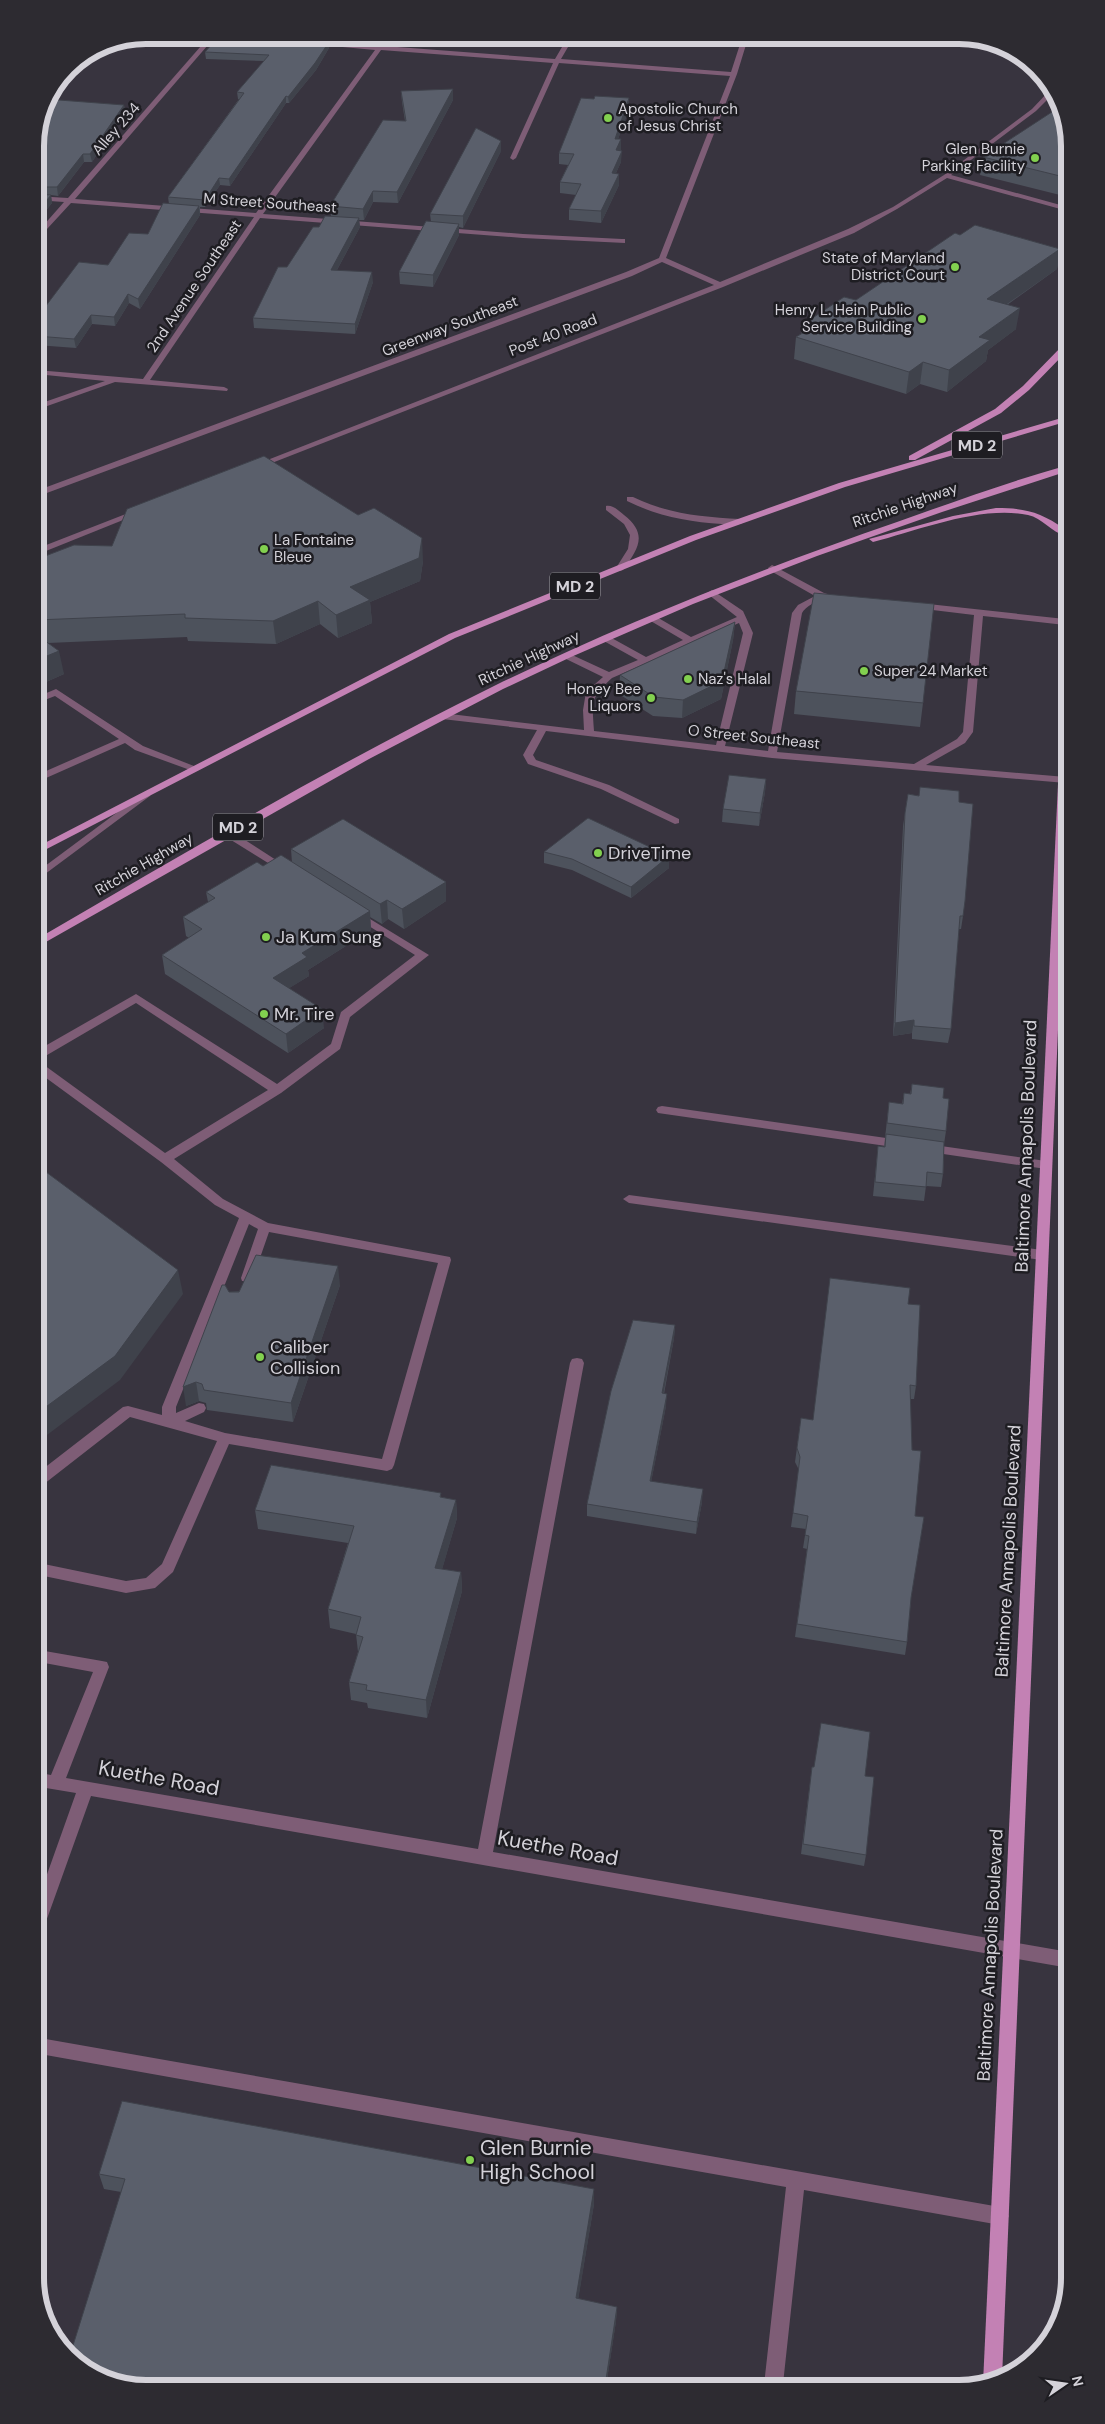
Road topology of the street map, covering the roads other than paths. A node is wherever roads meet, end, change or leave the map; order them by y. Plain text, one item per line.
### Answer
1 (207, 44) edge
2 (322, 44) edge
3 (383, 44) edge
4 (567, 44) edge
5 (743, 44) edge
6 (380, 48) junction
7 (557, 61) junction
8 (734, 74) junction
9 (1048, 95) edge
10 (513, 158) dead end
11 (946, 176) junction
12 (44, 199) edge
13 (70, 201) junction
14 (1061, 207) edge
15 (258, 216) junction
16 (44, 231) edge
17 (622, 241) dead end
18 (662, 259) junction
19 (720, 285) junction
20 (1061, 352) edge
21 (44, 373) edge
22 (115, 379) junction
23 (145, 382) junction
24 (224, 389) dead end
25 (44, 405) edge
26 (1061, 420) edge
27 (247, 469) edge
28 (1061, 470) edge
29 (889, 471) junction
30 (44, 491) edge
31 (630, 499) dead end
32 (609, 508) dead end
33 (146, 509) edge
34 (740, 522) junction
35 (1061, 531) edge
36 (44, 549) edge
37 (805, 556) junction
38 (620, 568) junction
39 (772, 568) junction
40 (712, 593) junction
41 (822, 596) junction
42 (842, 598) edge
43 (911, 605) edge
44 (980, 613) junction
45 (652, 618) junction
46 (742, 618) junction
47 (1061, 621) edge
48 (605, 638) junction
49 (690, 640) junction
50 (567, 656) junction
51 (645, 660) junction
52 (609, 676) junction
53 (44, 697) edge
54 (442, 716) junction
55 (544, 728) junction
56 (589, 733) junction
57 (126, 739) junction
58 (720, 748) junction
59 (772, 755) junction
60 (194, 768) junction
61 (914, 768) junction
62 (44, 776) edge
63 (1061, 780) edge
64 (154, 788) junction
65 (675, 821) dead end
66 (227, 833) junction
67 (1061, 844) edge
68 (44, 847) edge
69 (44, 872) edge
70 (292, 874) edge
71 (350, 910) edge
72 (44, 940) edge
73 (44, 1060) edge
74 (44, 1068) edge
75 (277, 1090) junction
76 (662, 1110) dead end
77 (165, 1159) junction
78 (1046, 1165) junction
79 (630, 1199) dead end
80 (246, 1216) junction
81 (265, 1226) junction
82 (1042, 1255) junction
83 (243, 1288) edge
84 (577, 1363) dead end
85 (199, 1408) edge
86 (169, 1422) junction
87 (225, 1438) junction
88 (44, 1476) edge
89 (44, 1570) edge
90 (44, 1657) edge
91 (44, 1781) edge
92 (56, 1783) junction
93 (86, 1788) junction
94 (484, 1858) junction
95 (44, 1905) edge
96 (1011, 1950) junction
97 (1061, 1959) edge
98 (44, 2047) edge
99 (796, 2180) junction
100 (1000, 2216) junction
101 (992, 2375) edge
102 (773, 2380) edge

1 - 13 street, Alley 234
2 - 6 street
3 - 6 street, 2nd Avenue Southeast
4 - 7 street
5 - 8 street
6 - 7 street
6 - 15 street, 2nd Avenue Southeast
7 - 8 street
7 - 10 street
8 - 18 street
9 - 11 street, Post 40 Road
11 - 14 street
11 - 19 street, Post 40 Road
12 - 13 street, M Street Southeast
13 - 15 street, M Street Southeast
13 - 16 street, Alley 234
15 - 17 street, M Street Southeast
15 - 23 street, 2nd Avenue Southeast
18 - 19 street
18 - 30 street, Greenway Southeast
19 - 27 street, Post 40 Road
20 - 29 main road
21 - 22 street
22 - 23 street
22 - 25 street
23 - 24 street
26 - 29 main road, Ritchie Highway / MD 2
28 - 37 main road, Ritchie Highway / MD 2
29 - 34 main road, Ritchie Highway / MD 2
31 - 34 street
32 - 38 street
33 - 36 street
34 - 38 main road, Ritchie Highway / MD 2
35 - 37 main road
37 - 39 main road, Ritchie Highway / MD 2
38 - 60 main road, Ritchie Highway / MD 2
39 - 40 main road, Ritchie Highway / MD 2
39 - 41 street
40 - 45 main road, Ritchie Highway / MD 2
40 - 46 street
41 - 42 street
41 - 59 street
43 - 44 street
44 - 47 street
44 - 61 street
45 - 48 main road, Ritchie Highway / MD 2
45 - 49 street
46 - 49 street
46 - 58 street
48 - 50 main road, Ritchie Highway / MD 2
48 - 51 street
49 - 51 street
50 - 52 street
50 - 54 main road, Ritchie Highway / MD 2
51 - 52 street
52 - 56 street
53 - 57 street
54 - 55 street, O Street Southeast
54 - 66 main road, Ritchie Highway / MD 2
55 - 56 street, O Street Southeast
55 - 65 street
56 - 58 street, O Street Southeast
57 - 60 street
57 - 62 street
58 - 59 street, O Street Southeast
59 - 61 street, O Street Southeast
60 - 64 main road, Ritchie Highway / MD 2
61 - 63 street, O Street Southeast
64 - 68 main road, Ritchie Highway / MD 2
64 - 69 street
66 - 70 street
66 - 72 main road, Ritchie Highway / MD 2
67 - 78 main road, Baltimore Annapolis Boulevard
71 - 75 street
73 - 75 street
74 - 77 street
75 - 77 street
76 - 78 street
77 - 80 street
78 - 82 main road, Baltimore Annapolis Boulevard
79 - 82 street
80 - 81 street
80 - 86 street
81 - 83 street
81 - 87 street
82 - 96 main road, Baltimore Annapolis Boulevard
84 - 94 street
85 - 86 street
86 - 87 street
86 - 88 street
87 - 89 street
90 - 92 street
91 - 92 street, Kuethe Road
92 - 93 street, Kuethe Road
93 - 94 street, Kuethe Road
93 - 95 street
94 - 96 street, Kuethe Road
96 - 97 street, Kuethe Road
96 - 100 main road, Baltimore Annapolis Boulevard
98 - 99 street
99 - 100 street
99 - 102 street
100 - 101 main road, Baltimore Annapolis Boulevard

